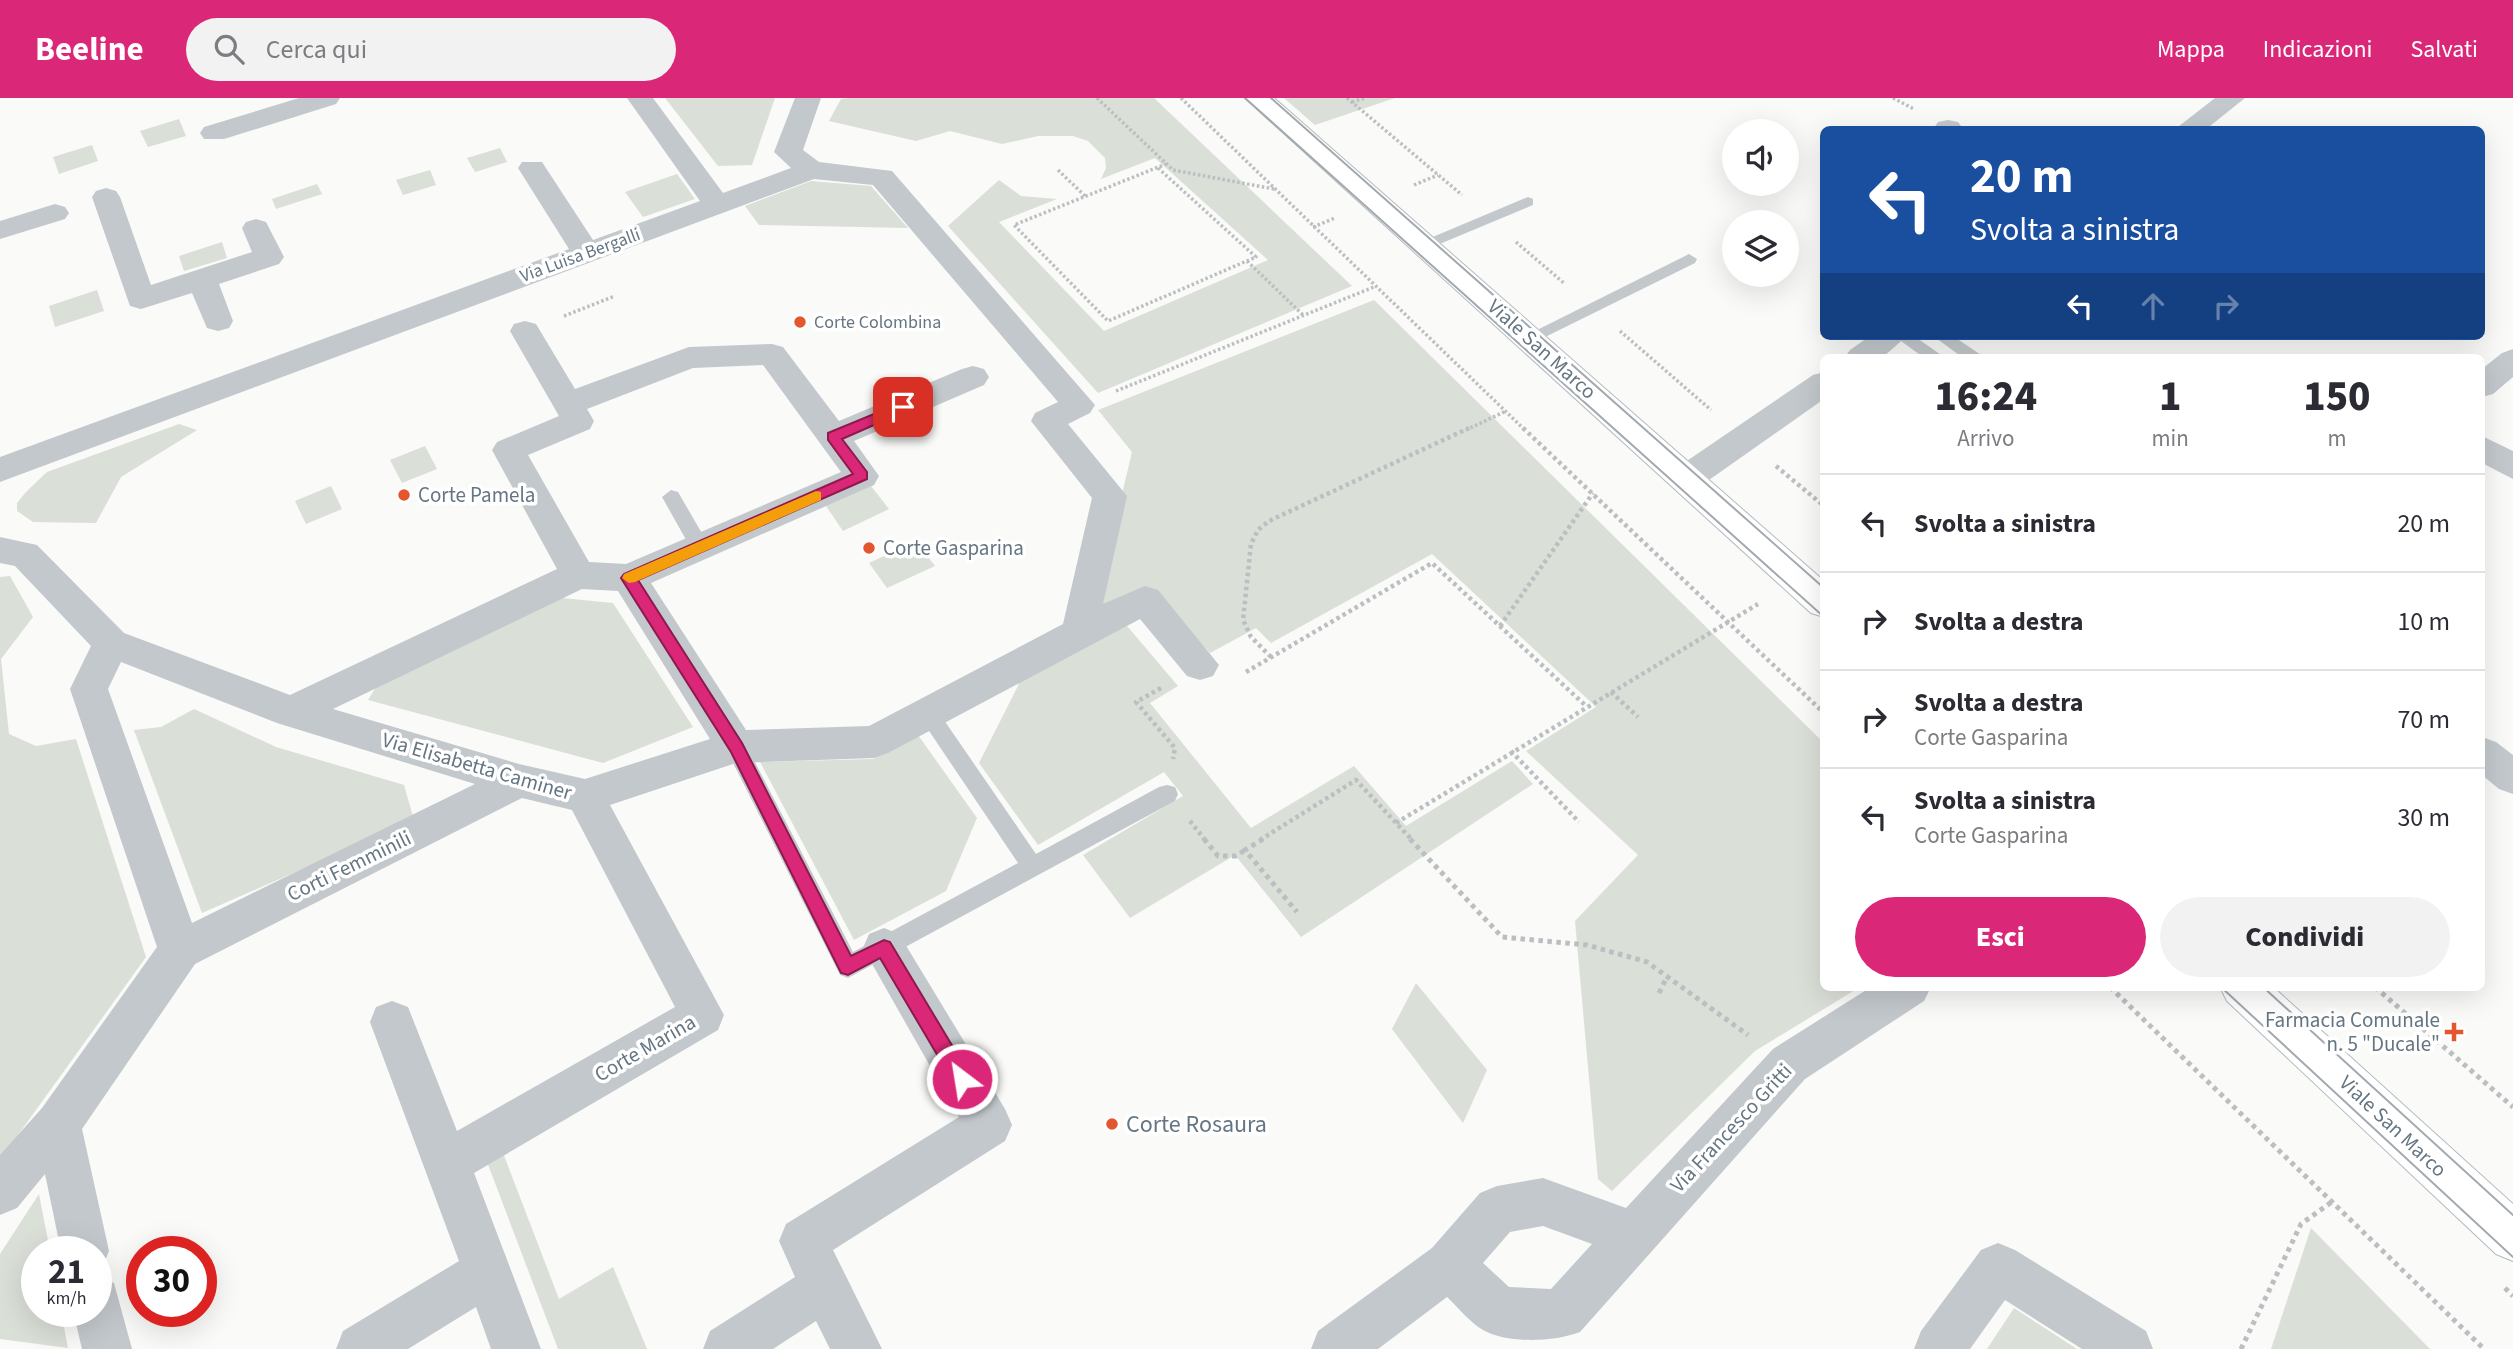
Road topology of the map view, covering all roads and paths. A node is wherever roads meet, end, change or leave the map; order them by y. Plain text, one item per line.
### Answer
1 (327, 98) edge
2 (640, 98) edge
3 (808, 98) edge
4 (1097, 98) edge
5 (1181, 98) edge
6 (1258, 98) edge
7 (1365, 98) edge
8 (2232, 98) edge
9 (1352, 102) dead end
10 (2193, 126) edge
11 (214, 133) dead end
12 (1166, 164) junction
13 (532, 168) dead end
14 (1158, 168) junction
15 (811, 170) junction
16 (1058, 170) dead end
17 (1275, 189) junction
18 (1085, 196) junction
19 (106, 197) dead end
20 (1528, 202) dead end
21 (717, 204) junction
22 (55, 213) dead end
23 (256, 228) dead end
24 (0, 230) edge
25 (1424, 244) junction
26 (586, 253) junction
27 (1689, 259) dead end
28 (1247, 261) junction
29 (202, 279) junction
30 (1374, 287) junction
31 (615, 296) dead end
32 (1303, 316) junction
33 (218, 320) dead end
34 (525, 331) joint
35 (1529, 338) junction
36 (1885, 340) edge
37 (1908, 340) edge
38 (1947, 340) edge
39 (1865, 354) edge
40 (1931, 354) edge
41 (1970, 354) edge
42 (2513, 360) edge
43 (973, 377) dead end
44 (2485, 383) edge
45 (1820, 386) edge
46 (1079, 405) junction
47 (1506, 411) junction
48 (573, 413) junction
49 (833, 437) junction
50 (2485, 450) edge
51 (2513, 467) edge
52 (0, 470) edge
53 (1687, 478) junction
54 (1593, 493) junction
55 (671, 497) dead end
56 (700, 547) junction
57 (0, 550) edge
58 (578, 575) junction
59 (629, 578) junction
60 (1799, 580) junction
61 (1820, 599) edge
62 (1728, 621) junction
63 (1500, 626) junction
64 (1079, 632) junction
65 (1251, 637) junction
66 (111, 643) junction
67 (1271, 657) junction
68 (1200, 665) junction
69 (1240, 675) dead end
70 (1611, 692) junction
71 (1586, 706) junction
72 (1820, 709) edge
73 (291, 712) junction
74 (928, 713) junction
75 (1637, 717) dead end
76 (736, 747) junction
77 (1511, 751) junction
78 (2485, 755) edge
79 (2513, 777) edge
80 (519, 782) junction
81 (1167, 794) junction
82 (585, 796) junction
83 (1580, 822) dead end
84 (1396, 823) junction
85 (1245, 850) junction
86 (1033, 867) junction
87 (1297, 912) dead end
88 (884, 948) junction
89 (180, 950) junction
90 (1667, 977) junction
91 (1903, 991) edge
92 (2114, 991) edge
93 (2246, 991) edge
94 (2380, 991) edge
95 (1659, 993) dead end
96 (392, 1022) dead end
97 (1788, 1064) junction
98 (2513, 1107) edge
99 (58, 1124) junction
100 (446, 1163) junction
101 (0, 1191) edge
102 (2333, 1200) junction
103 (1632, 1235) junction
104 (83, 1236) edge
105 (2513, 1237) edge
106 (1449, 1265) junction
107 (488, 1272) junction
108 (825, 1286) junction
109 (102, 1327) edge
110 (107, 1349) edge
111 (361, 1349) edge
112 (516, 1349) edge
113 (728, 1349) edge
114 (857, 1349) edge
115 (1336, 1349) edge
116 (1939, 1349) edge
117 (2128, 1349) edge
118 (2241, 1349) edge
119 (2484, 1349) edge

1 - 11 street
2 - 21 street
3 - 15 street
4 - 12 path
5 - 17 path
6 - 25 street, Viale San Marco
7 - 9 path
8 - 10 street
12 - 14 path
12 - 17 path
13 - 26 street
14 - 18 path
14 - 28 path
15 - 21 street, Via Luisa Bergalli
15 - 46 street, Via Luisa Bergalli
16 - 18 path
17 - 30 path
18 - 28 path
19 - 29 street
20 - 25 lane
21 - 26 street, Via Luisa Bergalli
22 - 24 street
23 - 29 street
25 - 35 street, Viale San Marco
26 - 52 street, Via Luisa Bergalli
27 - 35 lane
28 - 32 path
29 - 33 street
30 - 32 path
30 - 47 path
31 - 34 path
32 - 46 path
34 - 48 street
35 - 53 street, Viale San Marco
36 - 39 street
37 - 40 lane
38 - 41 lane
42 - 44 street
43 - 49 street
45 - 53 street
46 - 64 street
47 - 54 path
47 - 65 path
48 - 49 street
48 - 58 street
49 - 56 street
50 - 51 street
53 - 60 street, Viale San Marco
54 - 62 path
54 - 63 path
55 - 56 lane
56 - 59 street
57 - 66 street, Via Elisabetta Caminer
58 - 59 street
58 - 73 street
59 - 76 street
60 - 61 street, Viale San Marco
60 - 62 path
62 - 70 path
62 - 72 path
63 - 67 path
63 - 71 path
64 - 68 street, Via Elisabetta Caminer
64 - 74 street, Via Elisabetta Caminer
65 - 67 path
65 - 68 path
66 - 73 street, Via Elisabetta Caminer
66 - 89 street
67 - 69 path
68 - 81 path
70 - 71 path
70 - 75 path
71 - 77 path
73 - 80 street, Via Elisabetta Caminer
74 - 76 street, Via Elisabetta Caminer
74 - 86 lane
76 - 82 street, Via Elisabetta Caminer
76 - 88 lane
77 - 83 path
77 - 84 path
78 - 79 street
80 - 82 street, Via Elisabetta Caminer
80 - 89 street, Corti Femminili
81 - 85 path
81 - 86 lane
82 - 100 street, Corte Marina
84 - 85 path
84 - 90 path
85 - 87 path
86 - 88 lane
88 - 108 street
89 - 99 street, Corti Femminili
90 - 95 path
90 - 97 path
91 - 97 street, Via Francesco Gritti
92 - 102 path
93 - 105 street, Viale San Marco
94 - 98 path
96 - 100 street
97 - 103 street, Via Francesco Gritti
99 - 101 street, Corti Femminili
99 - 104 street
100 - 107 street
102 - 118 path
102 - 119 path
103 - 106 street
103 - 106 street, Via Francesco Gritti
106 - 115 street
107 - 111 street
107 - 112 street
108 - 113 street
108 - 114 street
109 - 110 street
116 - 117 street

